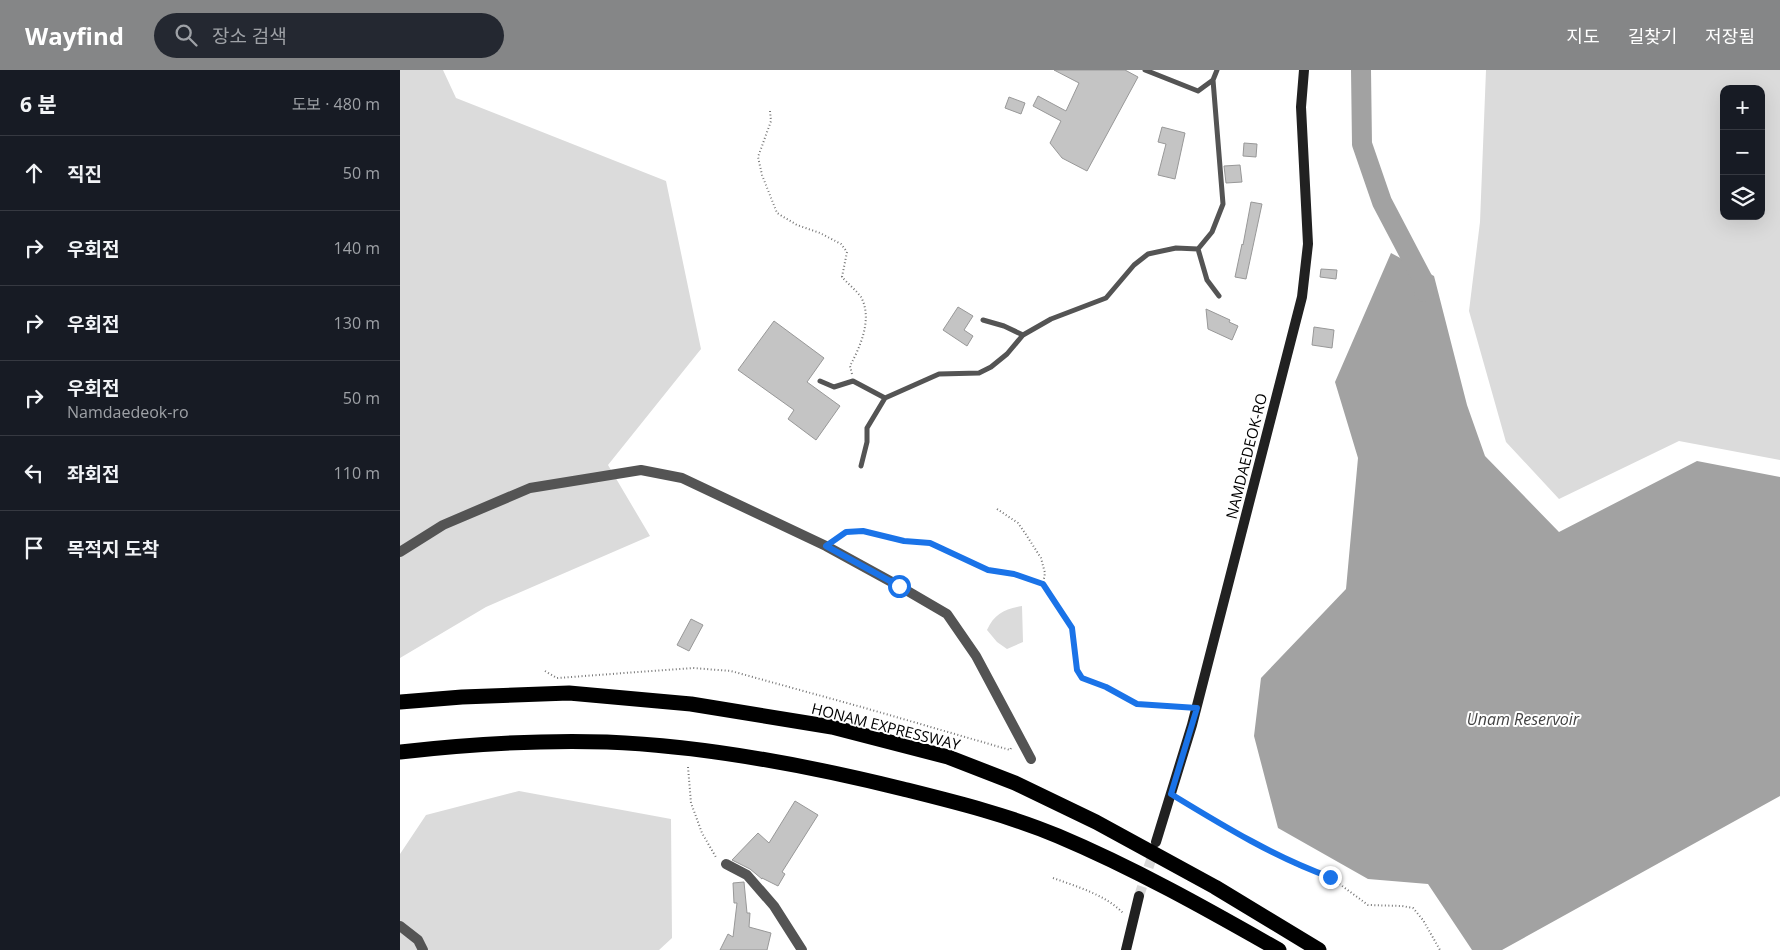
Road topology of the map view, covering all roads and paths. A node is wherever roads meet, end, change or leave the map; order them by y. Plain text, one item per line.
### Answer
1 (1145, 70) edge
2 (1218, 70) edge
3 (1304, 70) edge
4 (1213, 80) junction
5 (770, 111) dead end
6 (1198, 249) junction
7 (1218, 296) dead end
8 (983, 320) dead end
9 (1024, 335) junction
10 (853, 381) junction
11 (820, 382) dead end
12 (885, 398) junction
13 (861, 466) dead end
14 (997, 509) dead end
15 (826, 546) junction
16 (400, 552) edge
17 (1043, 584) junction
18 (545, 670) dead end
19 (400, 702) edge
20 (1197, 708) junction
21 (1018, 735) junction
22 (400, 752) edge
23 (1031, 759) dead end
24 (688, 768) dead end
25 (1171, 794) junction
26 (1156, 842) tunnel mouth
27 (726, 864) joint
28 (1053, 878) dead end
29 (1139, 896) tunnel mouth
30 (1133, 923) junction
31 (400, 926) edge
32 (800, 949) edge
33 (423, 950) edge
34 (1126, 950) edge
35 (1279, 950) edge
36 (1319, 950) edge
37 (1440, 950) edge

1 - 4 lane
2 - 4 lane
3 - 20 main road, NAMDAEDEOK-RO
4 - 6 lane
5 - 10 path
6 - 7 lane
6 - 9 lane
8 - 9 lane
9 - 12 lane
10 - 11 lane
10 - 12 lane
12 - 13 lane
14 - 17 path
15 - 16 street
15 - 17 path
15 - 21 street
17 - 20 path
18 - 21 path
19 - 36 highway, HONAM EXPRESSWAY
20 - 25 main road, NAMDAEDEOK-RO
21 - 23 street
22 - 35 highway
24 - 27 path
25 - 26 main road, NAMDAEDEOK-RO
25 - 37 path
27 - 32 street
28 - 30 path
29 - 30 main road
30 - 34 main road
31 - 33 street

